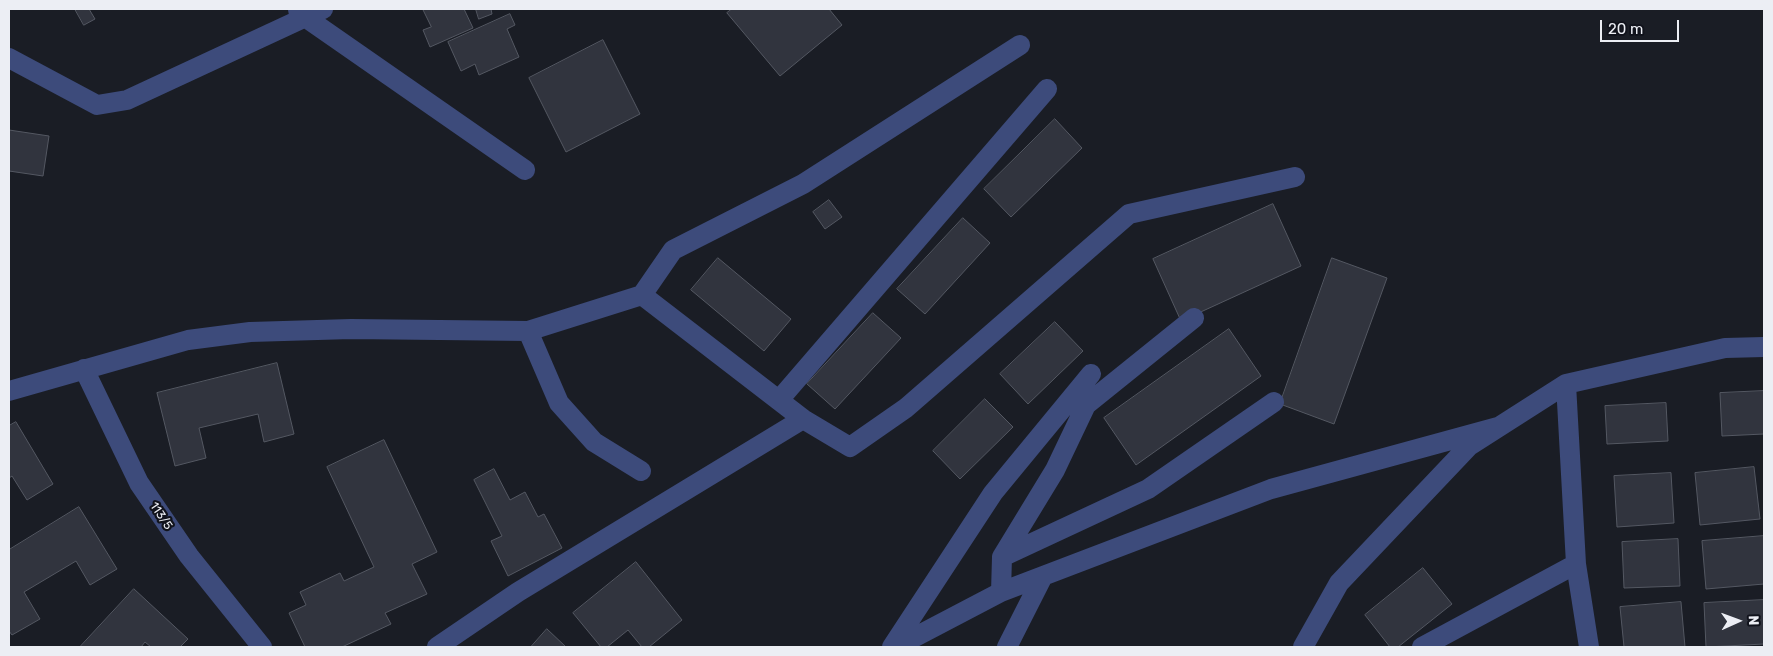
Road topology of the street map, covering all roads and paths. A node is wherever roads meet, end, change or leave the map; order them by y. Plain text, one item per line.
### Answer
1 (308, 12) edge
2 (1020, 45) dead end
3 (9, 58) edge
4 (1047, 89) dead end
5 (525, 170) dead end
6 (1295, 177) dead end
7 (642, 295) junction
8 (1194, 318) dead end
9 (528, 331) junction
10 (1764, 347) edge
11 (84, 369) junction
12 (1091, 374) dead end
13 (1566, 384) junction
14 (9, 391) edge
15 (779, 400) junction
16 (1274, 402) dead end
17 (803, 419) junction
18 (1498, 427) junction
19 (641, 472) dead end
20 (1002, 557) junction
21 (1576, 564) junction
22 (1043, 576) junction
23 (1001, 592) junction
24 (262, 647) edge
25 (437, 647) edge
26 (892, 647) edge
27 (896, 647) edge
28 (1007, 647) edge
29 (1303, 647) edge
30 (1422, 647) edge
31 (1589, 647) edge

1 - 3 street
1 - 5 street
2 - 7 street
4 - 15 street
6 - 17 street
7 - 9 street
7 - 15 street
8 - 20 street
9 - 11 street
9 - 19 street
10 - 13 street
11 - 14 street
11 - 24 street, 113/5
12 - 26 street
13 - 18 street
13 - 21 street
15 - 17 street
16 - 20 street
17 - 25 street
18 - 22 street
18 - 29 street
20 - 23 street
21 - 30 street
21 - 31 street
22 - 23 street
22 - 28 street
23 - 27 street

